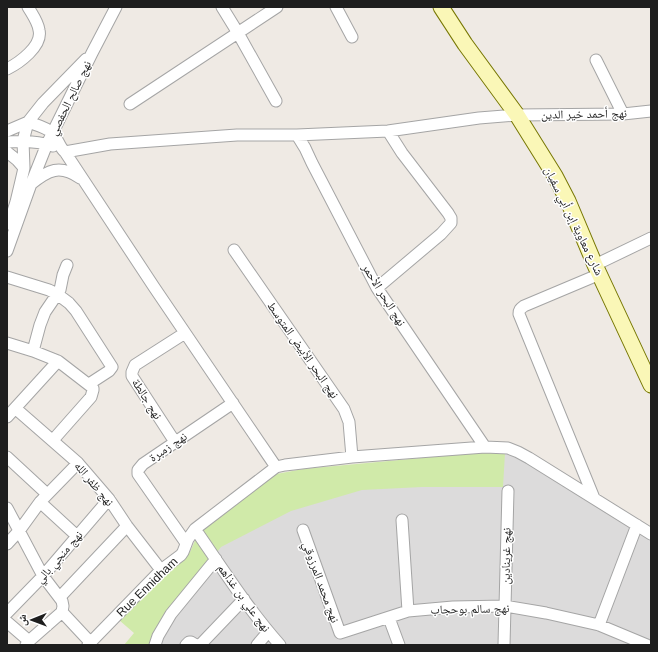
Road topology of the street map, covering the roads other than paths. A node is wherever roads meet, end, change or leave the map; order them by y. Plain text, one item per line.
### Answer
1 (28, 7) edge
2 (222, 7) edge
3 (277, 7) edge
4 (336, 7) edge
5 (441, 7) edge
6 (113, 9) edge
7 (238, 33) junction
8 (352, 37) dead end
9 (92, 53) junction
10 (596, 60) dead end
11 (7, 69) edge
12 (276, 101) dead end
13 (130, 104) dead end
14 (651, 111) edge
15 (623, 114) junction
16 (517, 115) junction
17 (28, 122) junction
18 (7, 131) edge
19 (388, 131) junction
20 (53, 133) junction
21 (297, 135) junction
22 (23, 141) junction
23 (7, 142) edge
24 (47, 144) junction
25 (63, 150) junction
26 (7, 152) edge
27 (24, 168) junction
28 (83, 180) junction
29 (31, 184) junction
30 (12, 202) edge
31 (7, 230) edge
32 (651, 238) edge
33 (234, 250) dead end
34 (7, 251) edge
35 (67, 265) dead end
36 (597, 269) junction
37 (7, 277) edge
38 (377, 288) junction
39 (58, 294) junction
40 (185, 333) junction
41 (7, 343) edge
42 (33, 351) junction
43 (58, 362) junction
44 (89, 384) junction
45 (651, 385) edge
46 (233, 403) junction
47 (15, 408) junction
48 (7, 417) edge
49 (53, 440) junction
50 (175, 442) junction
51 (485, 446) junction
52 (7, 457) edge
53 (352, 457) junction
54 (78, 463) junction
55 (276, 467) junction
56 (508, 491) dead end
57 (44, 498) junction
58 (594, 498) junction
59 (109, 499) junction
60 (7, 508) edge
61 (402, 520) dead end
62 (638, 525) junction
63 (127, 526) junction
64 (195, 529) junction
65 (303, 530) dead end
66 (19, 531) junction
67 (651, 534) edge
68 (77, 536) junction
69 (186, 543) junction
70 (7, 544) edge
71 (216, 559) junction
72 (161, 570) junction
73 (43, 576) junction
74 (60, 597) junction
75 (244, 599) junction
76 (505, 606) junction
77 (408, 611) junction
78 (62, 612) junction
79 (7, 613) edge
80 (389, 618) junction
81 (7, 622) edge
82 (599, 624) junction
83 (268, 632) junction
84 (340, 634) joint
85 (27, 643) edge
86 (89, 644) edge
87 (155, 645) edge
88 (186, 645) edge
89 (196, 645) edge
90 (200, 645) edge
91 (257, 645) edge
92 (280, 645) edge
93 (399, 645) edge
94 (504, 645) edge
95 (647, 645) edge

1 - 11 street
2 - 7 street
3 - 7 street
4 - 8 street
5 - 16 main road, شارع معاوية إبن أبي سفيان
6 - 9 street, نهج صالح الحفصي
7 - 12 street
7 - 13 street
9 - 17 street, نهج صالح الحفصي
9 - 20 street, نهج صالح الحفصي
10 - 15 street
14 - 15 street, نهج أحمد خير الدين
15 - 16 street, نهج أحمد خير الدين
16 - 19 street, نهج أحمد خير الدين
16 - 36 main road, شارع معاوية إبن أبي سفيان
17 - 18 street
17 - 20 street
17 - 22 street, نهج صالح الحفصي
19 - 21 street, نهج أحمد خير الدين
19 - 38 street
20 - 24 street, نهج صالح الحفصي
20 - 25 street
21 - 25 street, نهج أحمد خير الدين
21 - 38 street, نهج البحر الأحمر
22 - 23 street
22 - 24 street
22 - 27 street, نهج صالح الحفصي
24 - 25 street
24 - 29 street, نهج صالح الحفصي
25 - 28 street
26 - 27 street
27 - 30 street, نهج صالح الحفصي
28 - 29 street
28 - 40 street
29 - 34 street, نهج صالح الحفصي
30 - 31 street, نهج صالح الحفصي
32 - 36 street
33 - 53 street, نهج البحر الأبيض المتوسط
35 - 39 street
36 - 45 main road, شارع معاوية إبن أبي سفيان
36 - 58 street
37 - 39 street
38 - 51 street, نهج البحر الأحمر
39 - 42 street
39 - 44 street
40 - 46 street
40 - 50 street, نهج جالطة
41 - 42 street
42 - 43 street
43 - 44 street
43 - 47 street
44 - 49 street
46 - 50 street, نهج زمبرة
46 - 55 street
47 - 48 street
47 - 49 street, نهج ظفر الله
49 - 54 street, نهج ظفر الله
50 - 69 street, نهج زمبرة
51 - 53 street
51 - 58 street
52 - 57 street
53 - 55 street
54 - 57 street
54 - 59 street, نهج ظفر الله
55 - 64 street, Rue Ennidham
56 - 76 street, نهج غرينادين
57 - 66 street
57 - 68 street
58 - 62 street
59 - 63 street, نهج ظفر الله
59 - 68 street, نهج منجي بالي
60 - 66 street
61 - 77 street
62 - 67 street
62 - 82 street
63 - 72 street, نهج ظفر الله
63 - 74 street
64 - 69 street, Rue Ennidham
64 - 71 street
65 - 84 street, نهج محمد المرزوقي
66 - 70 street
66 - 73 street
68 - 73 street, نهج منجي بالي
69 - 72 street, Rue Ennidham
71 - 75 street, نهج علي بن غذاهم
71 - 87 street, نهج علي بن غذاهم
72 - 86 street, Rue Ennidham
73 - 74 street
73 - 79 street, نهج منجي بالي
74 - 78 street
75 - 83 street, نهج علي بن غذاهم
75 - 90 street
76 - 77 street, نهج سالم بوحجاب
76 - 82 street, نهج سالم بوحجاب
76 - 94 street, نهج غرينادين
77 - 80 street, نهج سالم بوحجاب
78 - 85 street
78 - 86 street
80 - 84 street, نهج سالم بوحجاب
80 - 93 street
81 - 85 street
82 - 95 street, نهج سالم بوحجاب
83 - 91 street
83 - 92 street, نهج علي بن غذاهم
88 - 89 street

